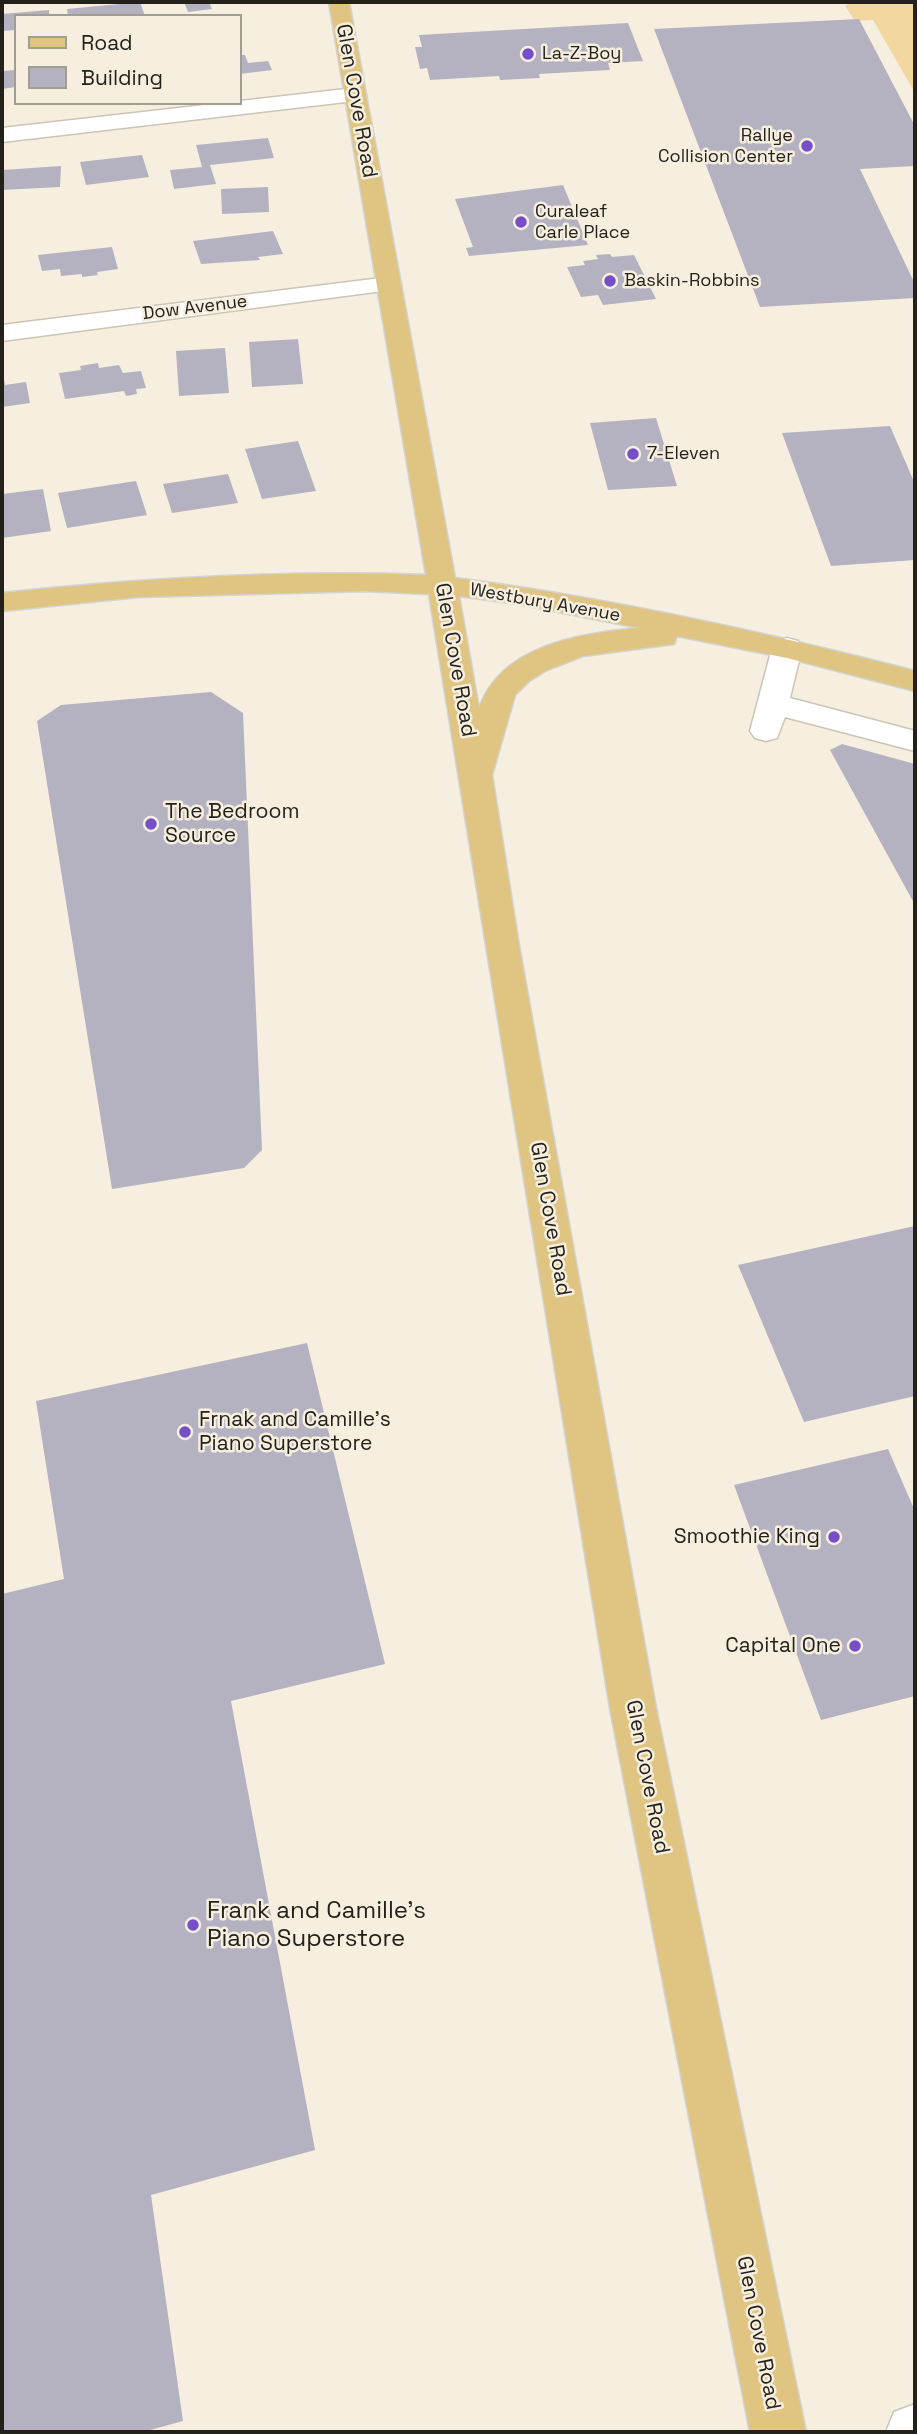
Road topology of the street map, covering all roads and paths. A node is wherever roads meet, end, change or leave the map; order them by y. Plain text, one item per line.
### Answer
1 (339, 2) edge
2 (355, 95) junction
3 (2, 135) edge
4 (389, 284) junction
5 (2, 333) edge
6 (441, 585) junction
7 (2, 602) edge
8 (721, 636) junction
9 (787, 648) junction
10 (915, 681) edge
11 (915, 741) edge
12 (476, 777) junction
13 (778, 2432) edge

1 - 2 main road, Glen Cove Road
2 - 3 street
2 - 4 main road, Glen Cove Road
4 - 5 street, Dow Avenue
4 - 6 main road, Glen Cove Road
6 - 7 main road, Westbury Avenue
6 - 8 main road, Westbury Avenue
6 - 12 main road, Glen Cove Road
8 - 9 main road, Westbury Avenue
8 - 12 main road
9 - 10 main road, Westbury Avenue
9 - 11 street
12 - 13 main road, Glen Cove Road

